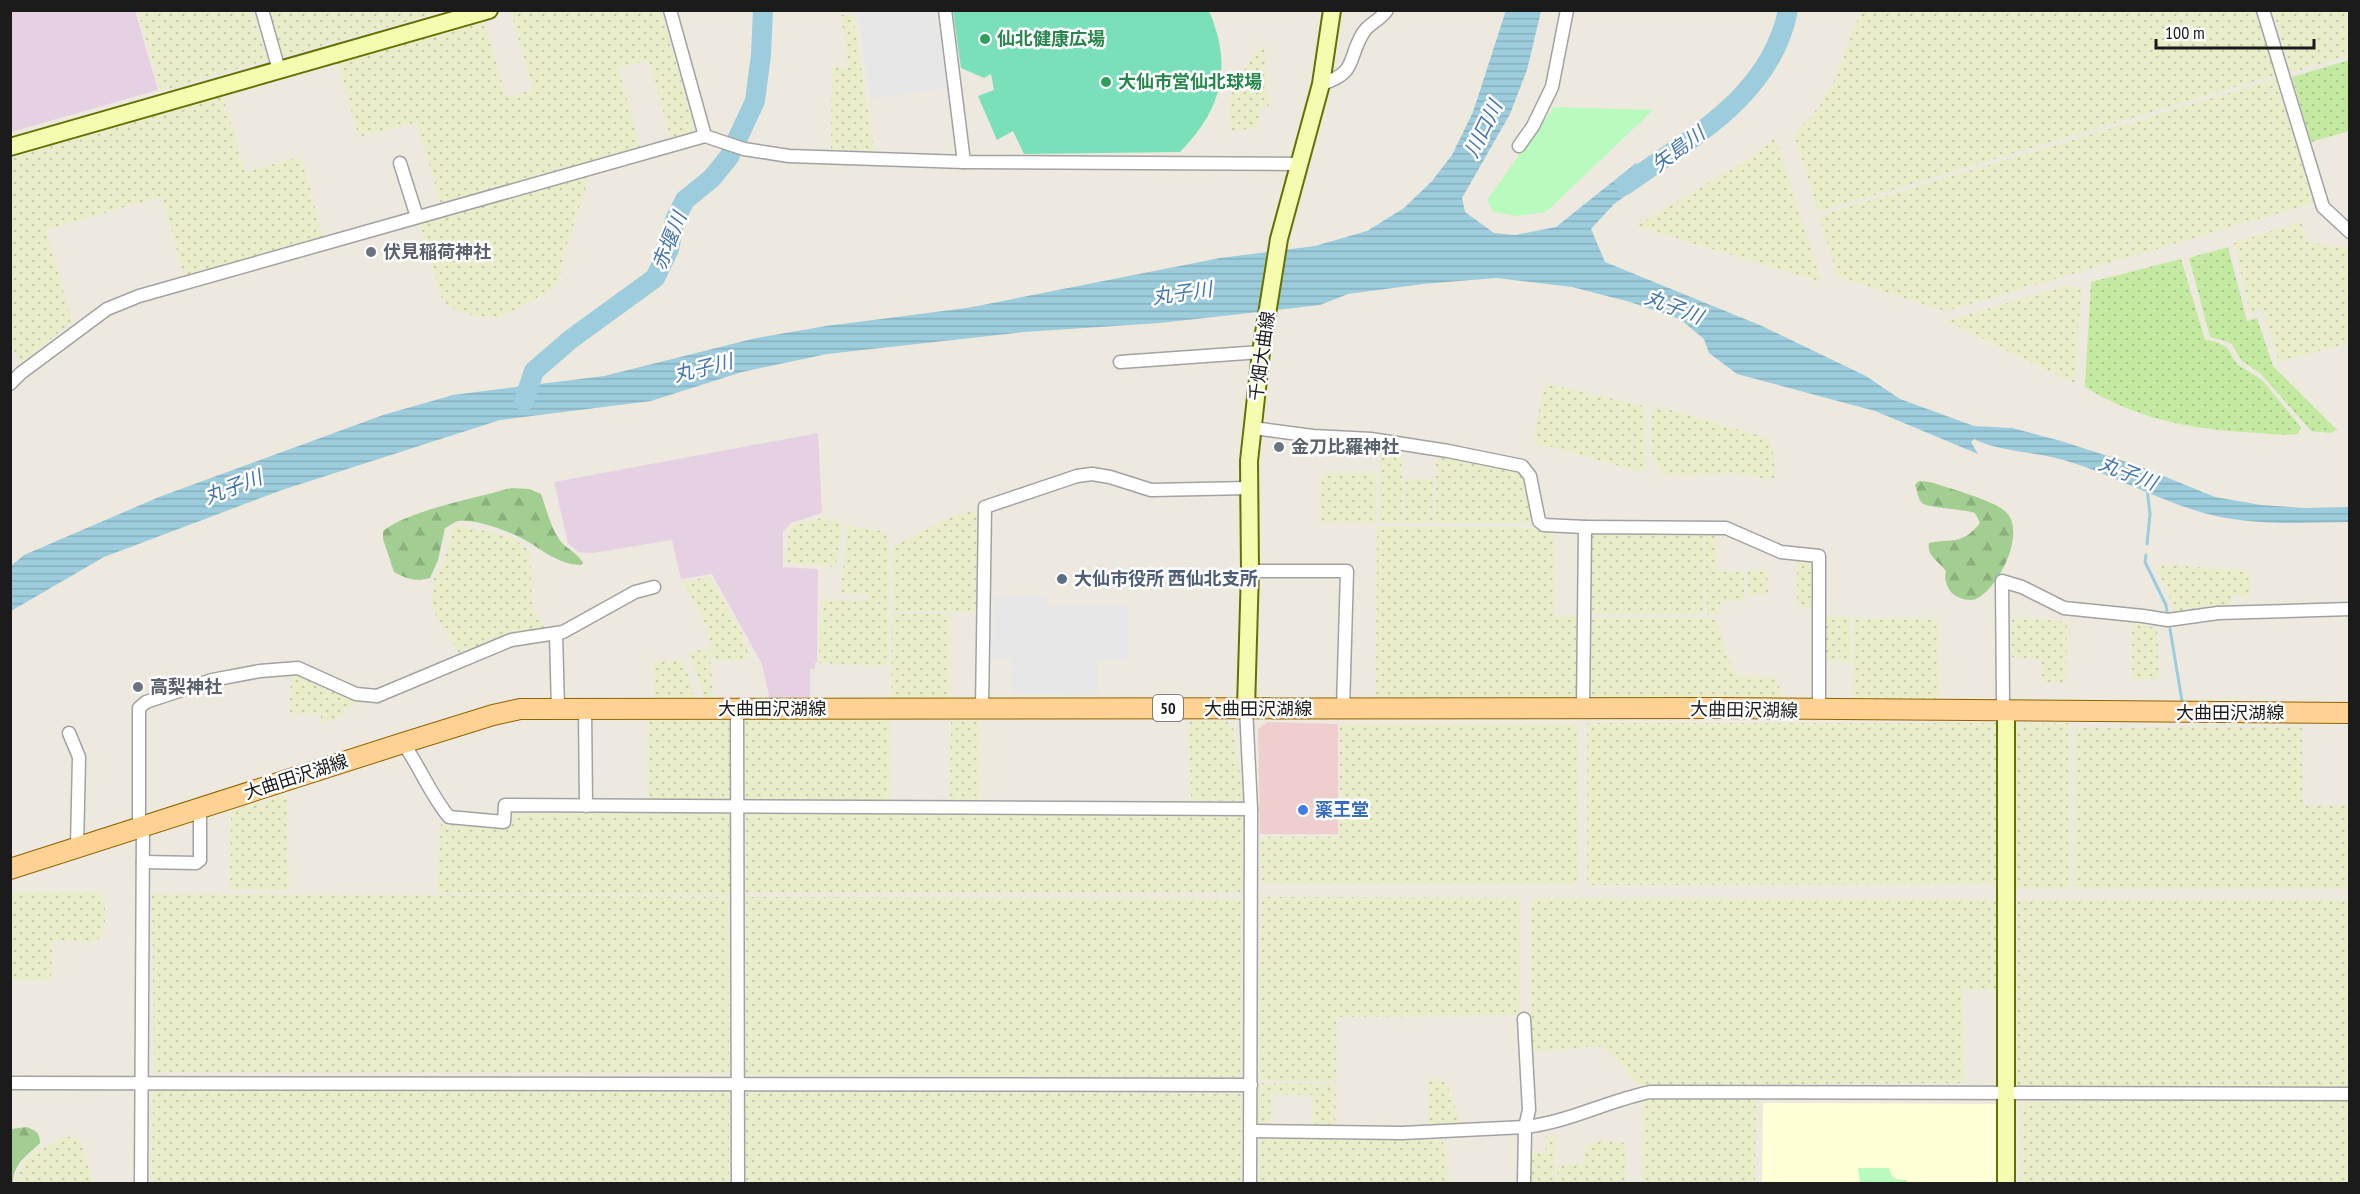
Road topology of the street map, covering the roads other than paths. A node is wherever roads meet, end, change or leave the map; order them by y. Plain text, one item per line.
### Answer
1 (262, 10) edge
2 (489, 10) edge
3 (670, 10) edge
4 (945, 10) edge
5 (1332, 10) edge
6 (1387, 10) edge
7 (1567, 10) edge
8 (2263, 10) edge
9 (279, 70) junction
10 (1321, 84) junction
11 (705, 136) junction
12 (1519, 146) dead end
13 (10, 147) edge
14 (964, 162) junction
15 (400, 163) dead end
16 (1301, 164) junction
17 (417, 217) junction
18 (2349, 232) edge
19 (1261, 352) junction
20 (1120, 362) dead end
21 (10, 384) edge
22 (1253, 428) junction
23 (1250, 488) junction
24 (1585, 527) junction
25 (1250, 571) junction
26 (654, 587) dead end
27 (2349, 609) edge
28 (556, 634) junction
29 (982, 708) junction
30 (1246, 708) junction
31 (585, 709) junction
32 (738, 709) junction
33 (1343, 709) junction
34 (558, 710) junction
35 (1583, 710) junction
36 (1819, 711) junction
37 (2006, 712) junction
38 (2349, 713) edge
39 (69, 733) dead end
40 (403, 743) junction
41 (586, 806) junction
42 (200, 807) junction
43 (738, 807) junction
44 (1251, 809) junction
45 (141, 826) junction
46 (77, 847) junction
47 (143, 862) junction
48 (10, 869) edge
49 (1524, 1019) dead end
50 (10, 1083) edge
51 (739, 1083) junction
52 (142, 1084) junction
53 (1251, 1085) junction
54 (2006, 1094) junction
55 (2349, 1094) edge
56 (1526, 1127) junction
57 (1251, 1131) junction
58 (141, 1184) edge
59 (738, 1184) edge
60 (1250, 1184) edge
61 (1524, 1184) edge
62 (2006, 1184) edge

1 - 9 street
2 - 9 street
3 - 11 street
4 - 14 street
5 - 10 street, 千畑大曲線
6 - 10 street
7 - 12 street
8 - 18 street
9 - 13 street
10 - 16 street, 千畑大曲線
11 - 14 street
11 - 17 street
14 - 16 street
15 - 17 street
16 - 19 street, 千畑大曲線
17 - 21 street
19 - 20 street
19 - 22 street, 千畑大曲線
22 - 23 street, 千畑大曲線
22 - 24 street
23 - 25 street, 千畑大曲線
23 - 29 street
24 - 35 street
24 - 36 street
25 - 30 street, 千畑大曲線
25 - 33 street
26 - 28 street
27 - 37 street
28 - 34 street
28 - 45 street
29 - 30 main road, 大曲田沢湖線 / 50
29 - 32 main road, 大曲田沢湖線 / 50
30 - 33 main road, 大曲田沢湖線 / 50
30 - 44 street
31 - 32 main road, 大曲田沢湖線 / 50
31 - 34 main road, 大曲田沢湖線 / 50
31 - 41 street
32 - 43 street
33 - 35 main road, 大曲田沢湖線 / 50
34 - 40 main road, 大曲田沢湖線 / 50
35 - 36 main road, 大曲田沢湖線 / 50
36 - 37 main road, 大曲田沢湖線 / 50
37 - 38 main road, 大曲田沢湖線 / 50
37 - 54 street
39 - 46 street
40 - 41 street
40 - 42 main road, 大曲田沢湖線 / 50
41 - 43 street
42 - 45 main road, 大曲田沢湖線 / 50
42 - 47 street
43 - 44 street
43 - 51 street
44 - 53 street
45 - 46 main road, 大曲田沢湖線 / 50
45 - 47 street
46 - 48 main road, 大曲田沢湖線 / 50
47 - 52 street
49 - 56 street
50 - 52 street
51 - 52 street
51 - 53 street
51 - 59 street
52 - 58 street
53 - 57 street
54 - 55 street
54 - 56 street
54 - 62 street
56 - 57 street
56 - 61 street
57 - 60 street

